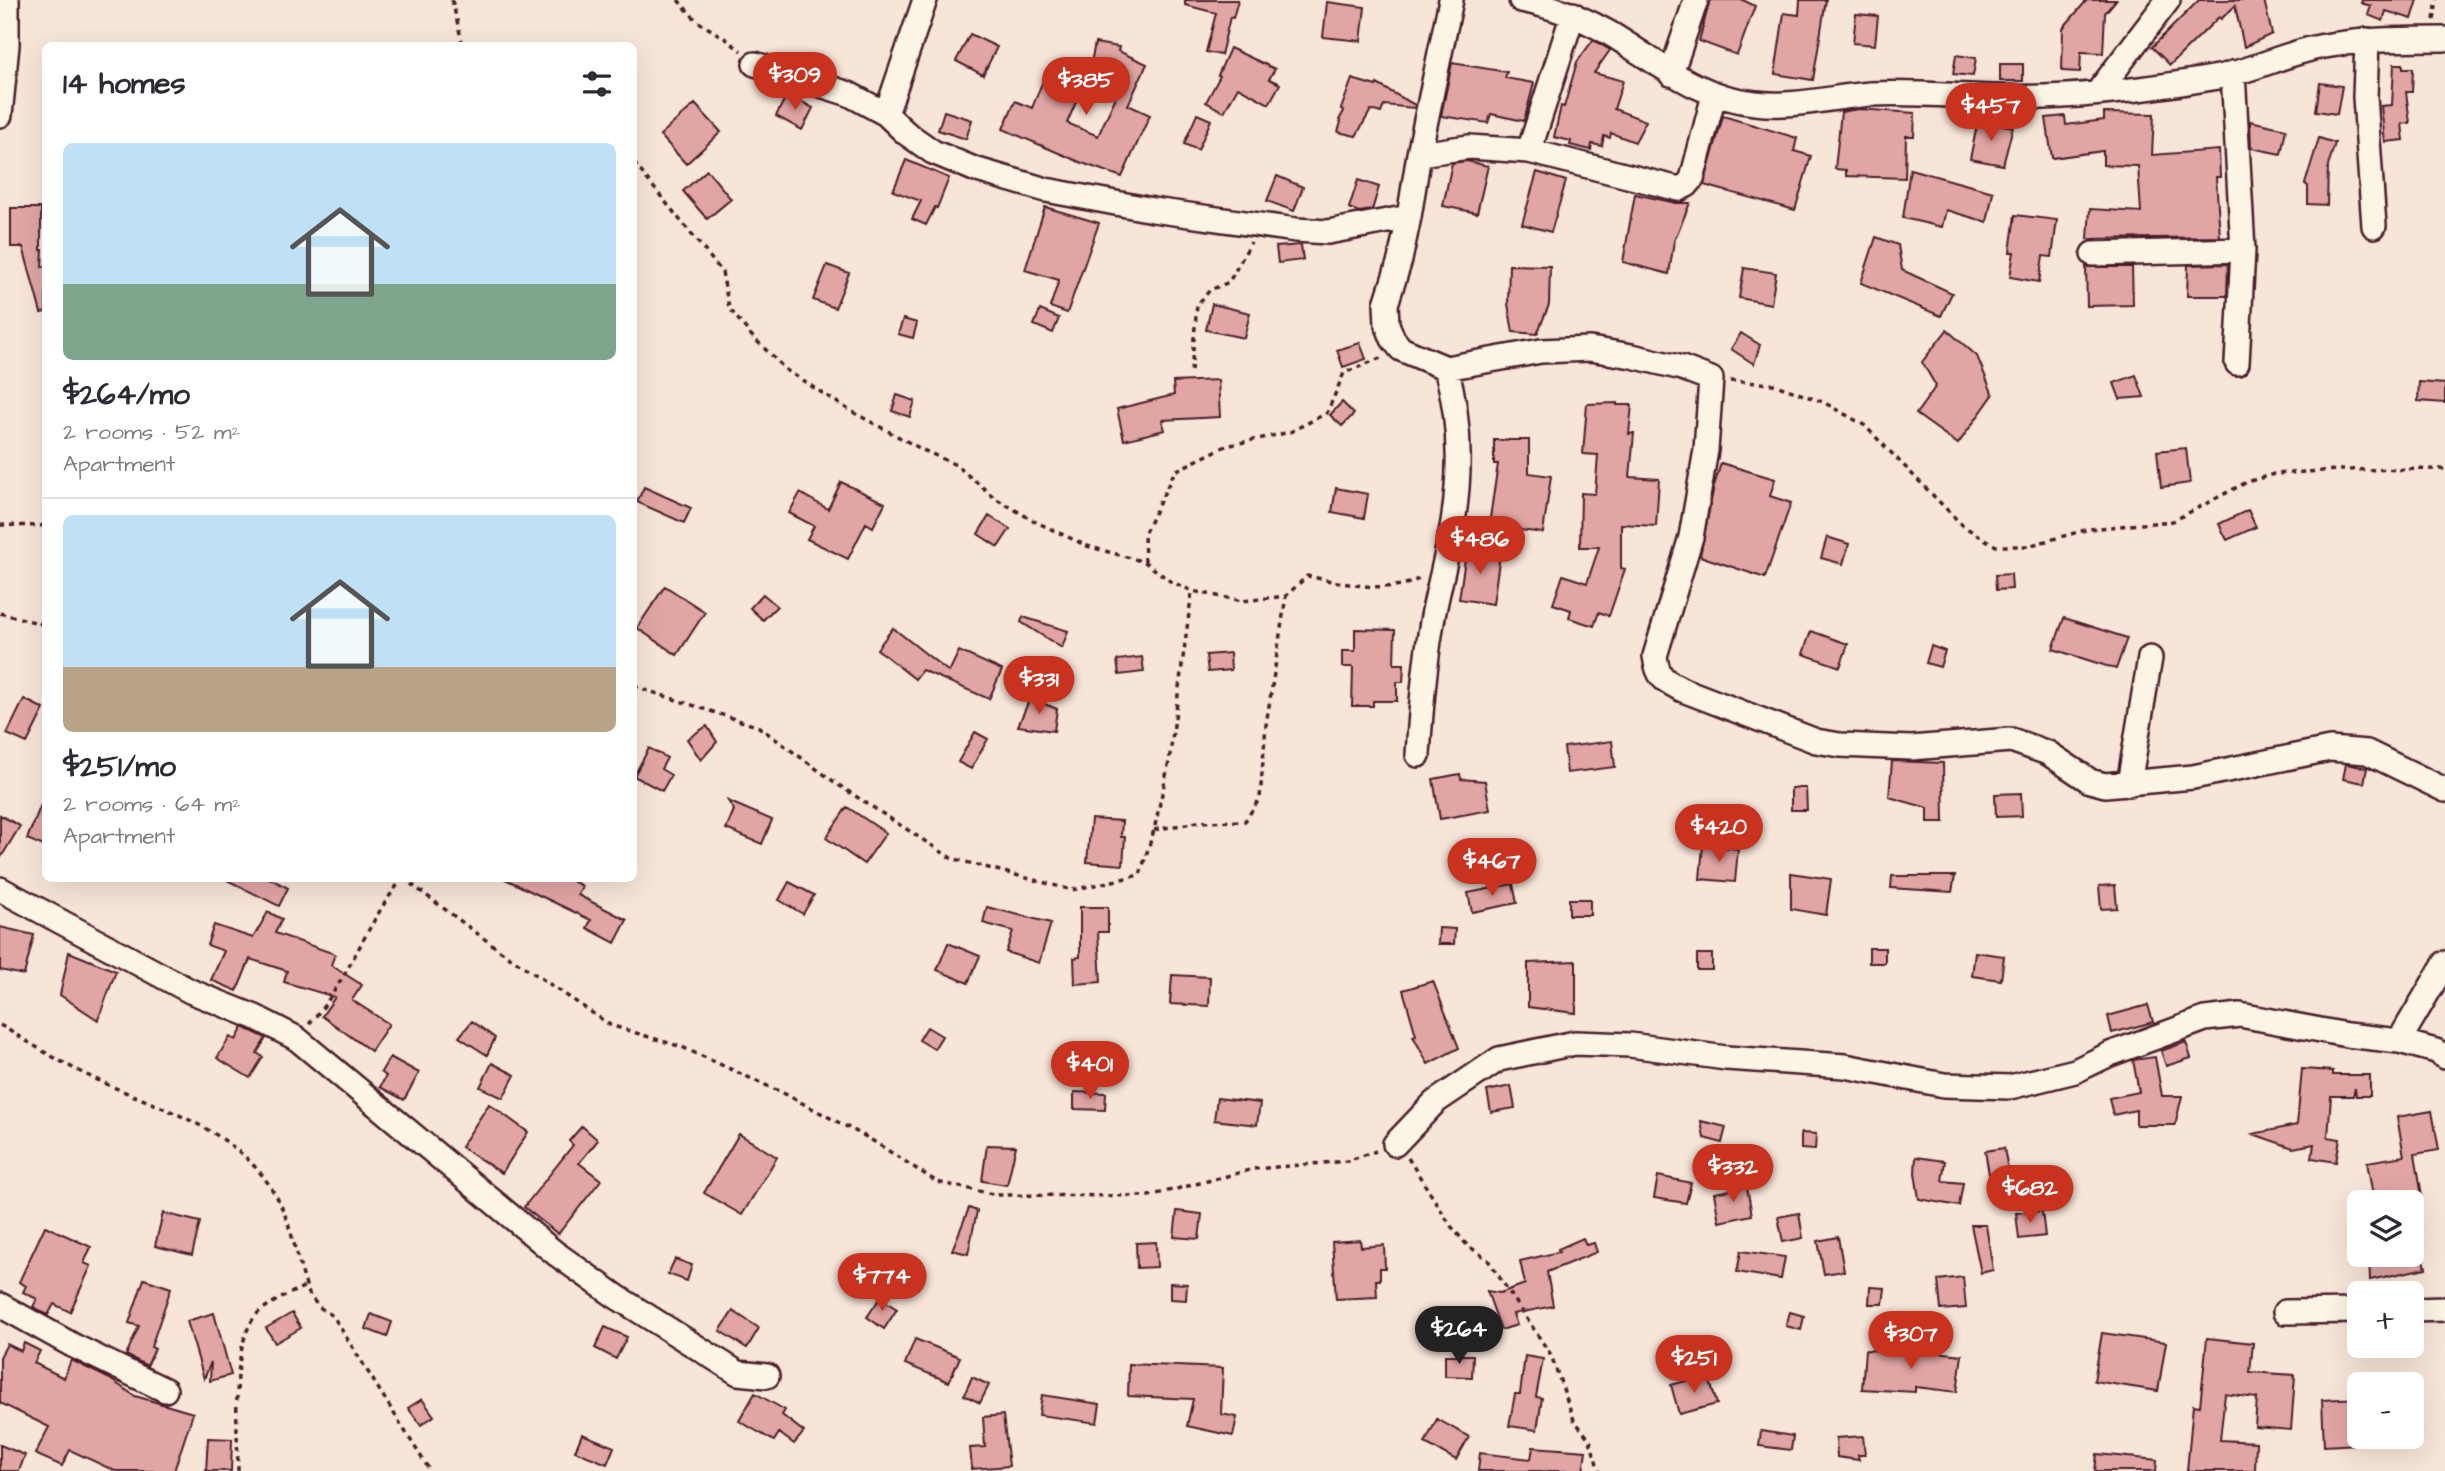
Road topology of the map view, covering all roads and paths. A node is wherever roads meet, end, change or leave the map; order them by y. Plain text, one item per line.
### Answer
1 (7, 0) edge
2 (452, 0) edge
3 (678, 0) edge
4 (925, 0) edge
5 (1451, 0) edge
6 (1521, 0) edge
7 (1696, 0) edge
8 (2168, 0) edge
9 (1573, 15) junction
10 (2445, 39) edge
11 (2367, 40) junction
12 (462, 42) edge
13 (755, 64) joint
14 (2234, 73) junction
15 (1671, 74) junction
16 (2098, 92) junction
17 (1714, 95) junction
18 (886, 114) junction
19 (0, 115) edge
20 (1528, 151) junction
21 (1419, 154) junction
22 (637, 167) edge
23 (1409, 217) junction
24 (1260, 226) junction
25 (2374, 226) dead end
26 (2242, 250) junction
27 (2092, 254) dead end
28 (1401, 349) junction
29 (2238, 363) dead end
30 (1446, 368) junction
31 (1191, 372) dead end
32 (1711, 379) junction
33 (2445, 469) edge
34 (0, 525) edge
35 (42, 526) edge
36 (1145, 562) junction
37 (1445, 563) junction
38 (1192, 591) junction
39 (1286, 596) junction
40 (0, 612) edge
41 (42, 624) edge
42 (2150, 658) dead end
43 (637, 687) edge
44 (1418, 755) dead end
45 (2129, 784) junction
46 (2445, 790) edge
47 (1154, 830) junction
48 (400, 882) edge
49 (408, 882) edge
50 (0, 889) edge
51 (2445, 963) edge
52 (0, 1025) edge
53 (296, 1038) junction
54 (2399, 1041) junction
55 (2445, 1057) edge
56 (1395, 1144) junction
57 (306, 1286) junction
58 (0, 1305) edge
59 (2445, 1309) edge
60 (2424, 1310) edge
61 (2347, 1311) edge
62 (2285, 1312) dead end
63 (767, 1376) dead end
64 (165, 1390) dead end
65 (238, 1471) edge
66 (430, 1471) edge
67 (1599, 1471) edge

1 - 19 street
2 - 12 path
3 - 13 path
4 - 18 street
5 - 21 street
6 - 9 street
7 - 15 street
8 - 16 street
9 - 15 street
9 - 20 street
10 - 11 street
11 - 14 street
11 - 25 street
13 - 18 street
14 - 16 street
14 - 26 street
15 - 17 street
16 - 17 street
17 - 20 street
18 - 24 street
20 - 21 street
21 - 23 street
22 - 36 path
23 - 24 street
23 - 28 street
24 - 31 path
26 - 27 street
26 - 29 street
28 - 30 street
28 - 36 path
30 - 32 street
30 - 37 street
32 - 33 path
32 - 45 street
34 - 35 path
36 - 38 path
37 - 39 path
37 - 44 street
38 - 39 path
38 - 47 path
39 - 47 path
40 - 41 path
42 - 45 street
43 - 47 path
45 - 46 street
48 - 53 path
49 - 56 path
50 - 53 street
51 - 54 street
52 - 57 path
53 - 63 street
54 - 55 street
54 - 56 street
56 - 67 path
57 - 65 path
57 - 66 path
58 - 64 street
59 - 60 street
61 - 62 street

